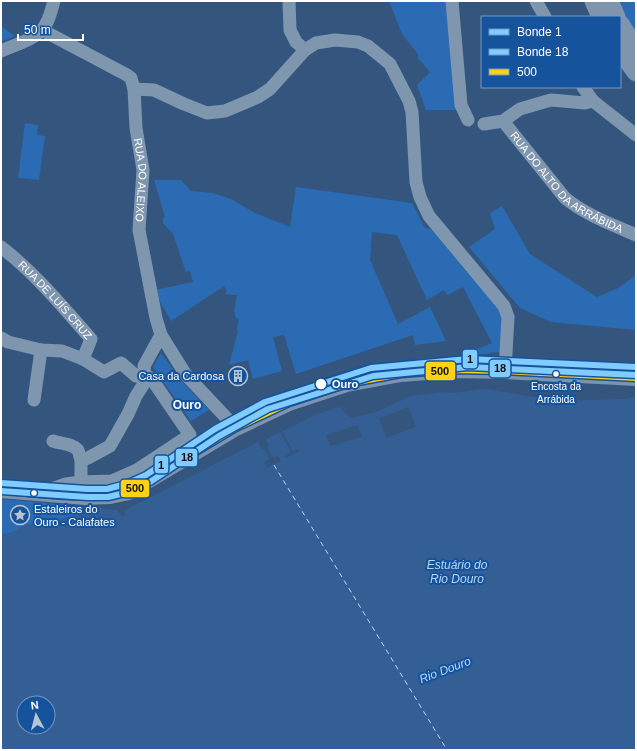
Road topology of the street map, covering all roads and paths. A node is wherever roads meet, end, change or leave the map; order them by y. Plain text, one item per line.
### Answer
1 (54, 1) edge
2 (289, 1) edge
3 (452, 1) edge
4 (536, 1) edge
5 (594, 1) edge
6 (608, 1) edge
7 (544, 16) edge
8 (601, 16) edge
9 (616, 16) edge
10 (621, 26) edge
11 (42, 30) junction
12 (636, 49) edge
13 (305, 50) junction
14 (1, 51) edge
15 (621, 51) edge
16 (636, 72) edge
17 (584, 88) edge
18 (134, 89) junction
19 (594, 101) junction
20 (468, 120) dead end
21 (503, 121) junction
22 (484, 124) dead end
23 (636, 135) edge
24 (636, 235) edge
25 (1, 247) edge
26 (161, 335) junction
27 (1, 338) edge
28 (41, 350) junction
29 (83, 359) junction
30 (506, 371) junction
31 (144, 376) junction
32 (636, 378) edge
33 (34, 400) dead end
34 (236, 428) junction
35 (53, 441) dead end
36 (80, 460) junction
37 (81, 482) junction
38 (1, 490) edge
39 (40, 493) junction

1 - 11 street
2 - 13 street
3 - 20 street
4 - 7 street
5 - 8 highway
6 - 9 highway
10 - 12 highway
11 - 14 street
11 - 18 street
13 - 18 street
13 - 30 street
15 - 16 highway
17 - 19 street
18 - 26 street, RUA DO ALEIXO
19 - 21 street
19 - 23 street
21 - 22 street
21 - 24 street, RUA DO ALTO DA ARRÁBIDA
25 - 29 street, RUA DE LUÍS CRUZ
26 - 31 street
26 - 34 street, RUA DO ALEIXO
27 - 28 street
28 - 29 street
28 - 33 street
29 - 31 street
30 - 32 main road
30 - 34 main road
31 - 36 street
31 - 37 street
34 - 39 main road
35 - 36 street
36 - 37 street
37 - 39 street
38 - 39 main road

